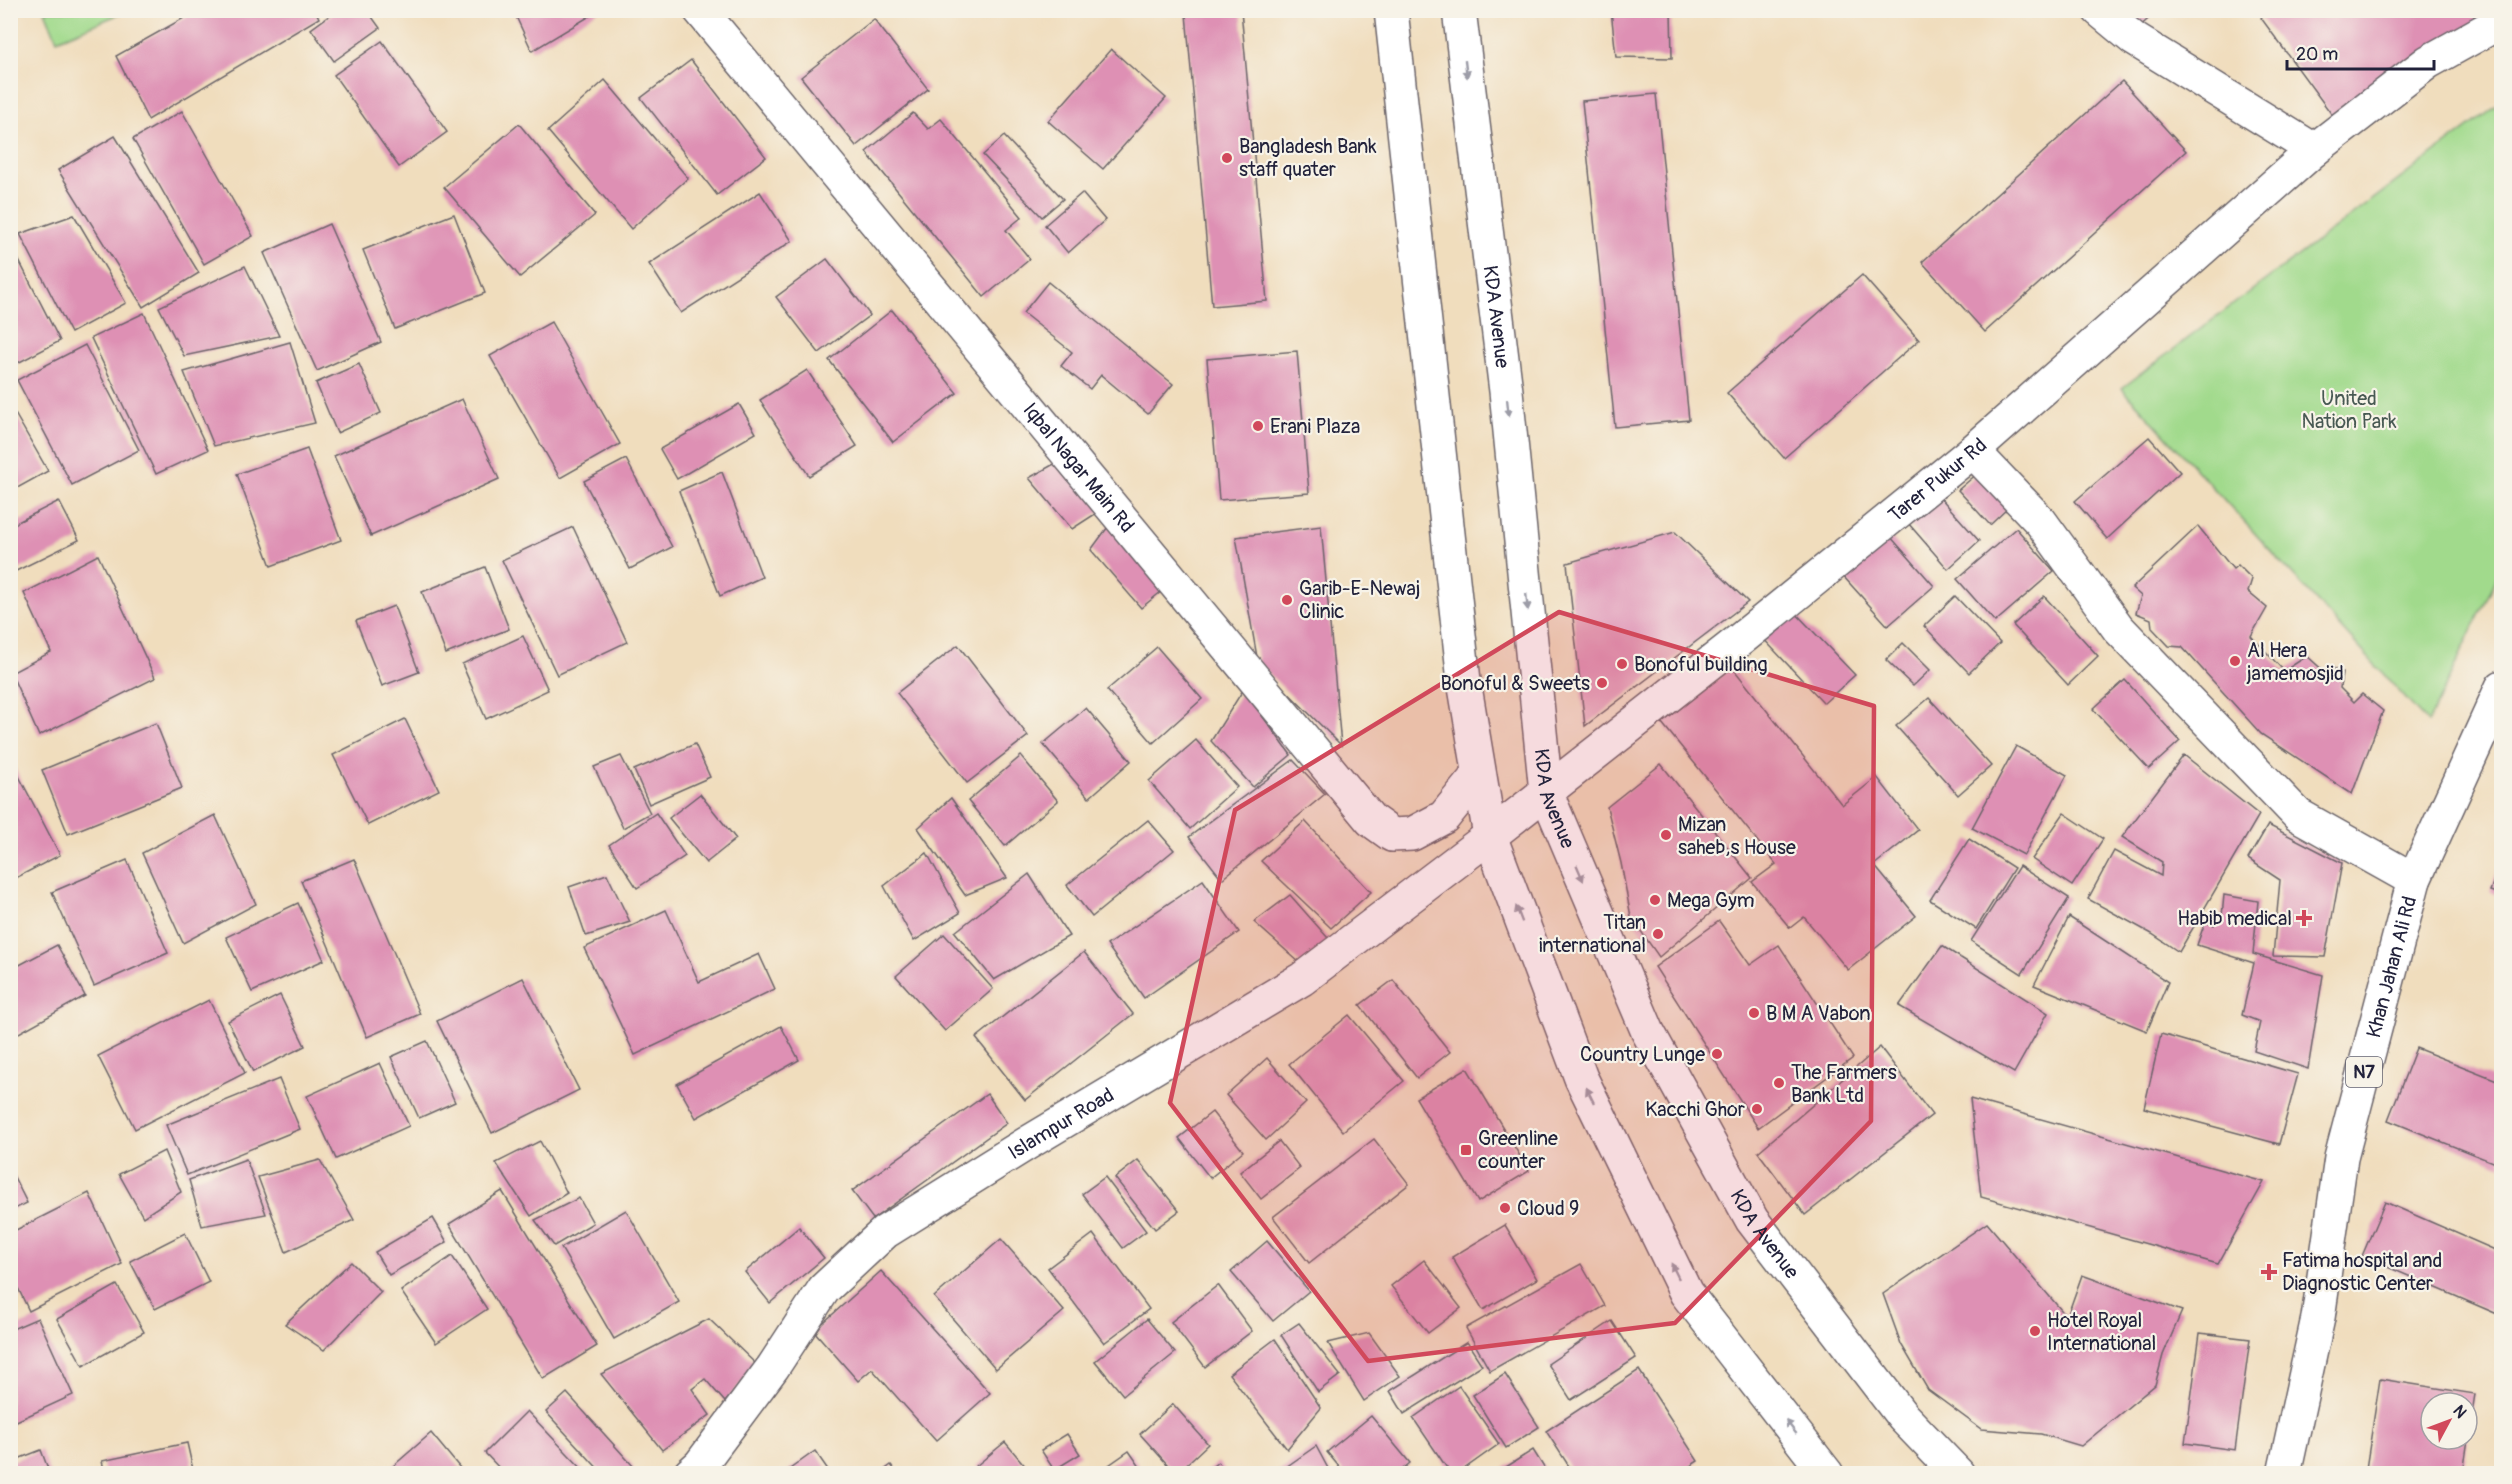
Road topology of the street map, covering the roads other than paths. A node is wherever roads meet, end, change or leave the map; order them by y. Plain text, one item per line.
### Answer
1 (700, 10) edge
2 (1391, 10) edge
3 (1459, 10) edge
4 (2099, 10) edge
5 (2502, 21) edge
6 (2314, 150) junction
7 (1973, 451) junction
8 (2502, 687) edge
9 (1478, 775) junction
10 (1546, 792) junction
11 (1490, 836) junction
12 (2414, 880) junction
13 (690, 1473) edge
14 (1827, 1473) edge
15 (1958, 1473) edge
16 (2284, 1473) edge

1 - 9 main road, Iqbal Nagar Main Rd
2 - 9 main road
3 -> 10 main road, KDA Avenue
4 - 6 main road
5 - 6 main road, Tarer Pukur Rd
6 - 7 main road, Tarer Pukur Rd
7 - 10 main road, Tarer Pukur Rd
7 - 12 main road
8 - 12 main road, Khan Jahan Ali Rd / N7
9 - 11 main road
10 - 11 main road, Tarer Pukur Rd
10 -> 15 main road, KDA Avenue
11 - 13 main road, Islampur Road
14 -> 11 main road
12 - 16 main road, Khan Jahan Ali Rd / N7

